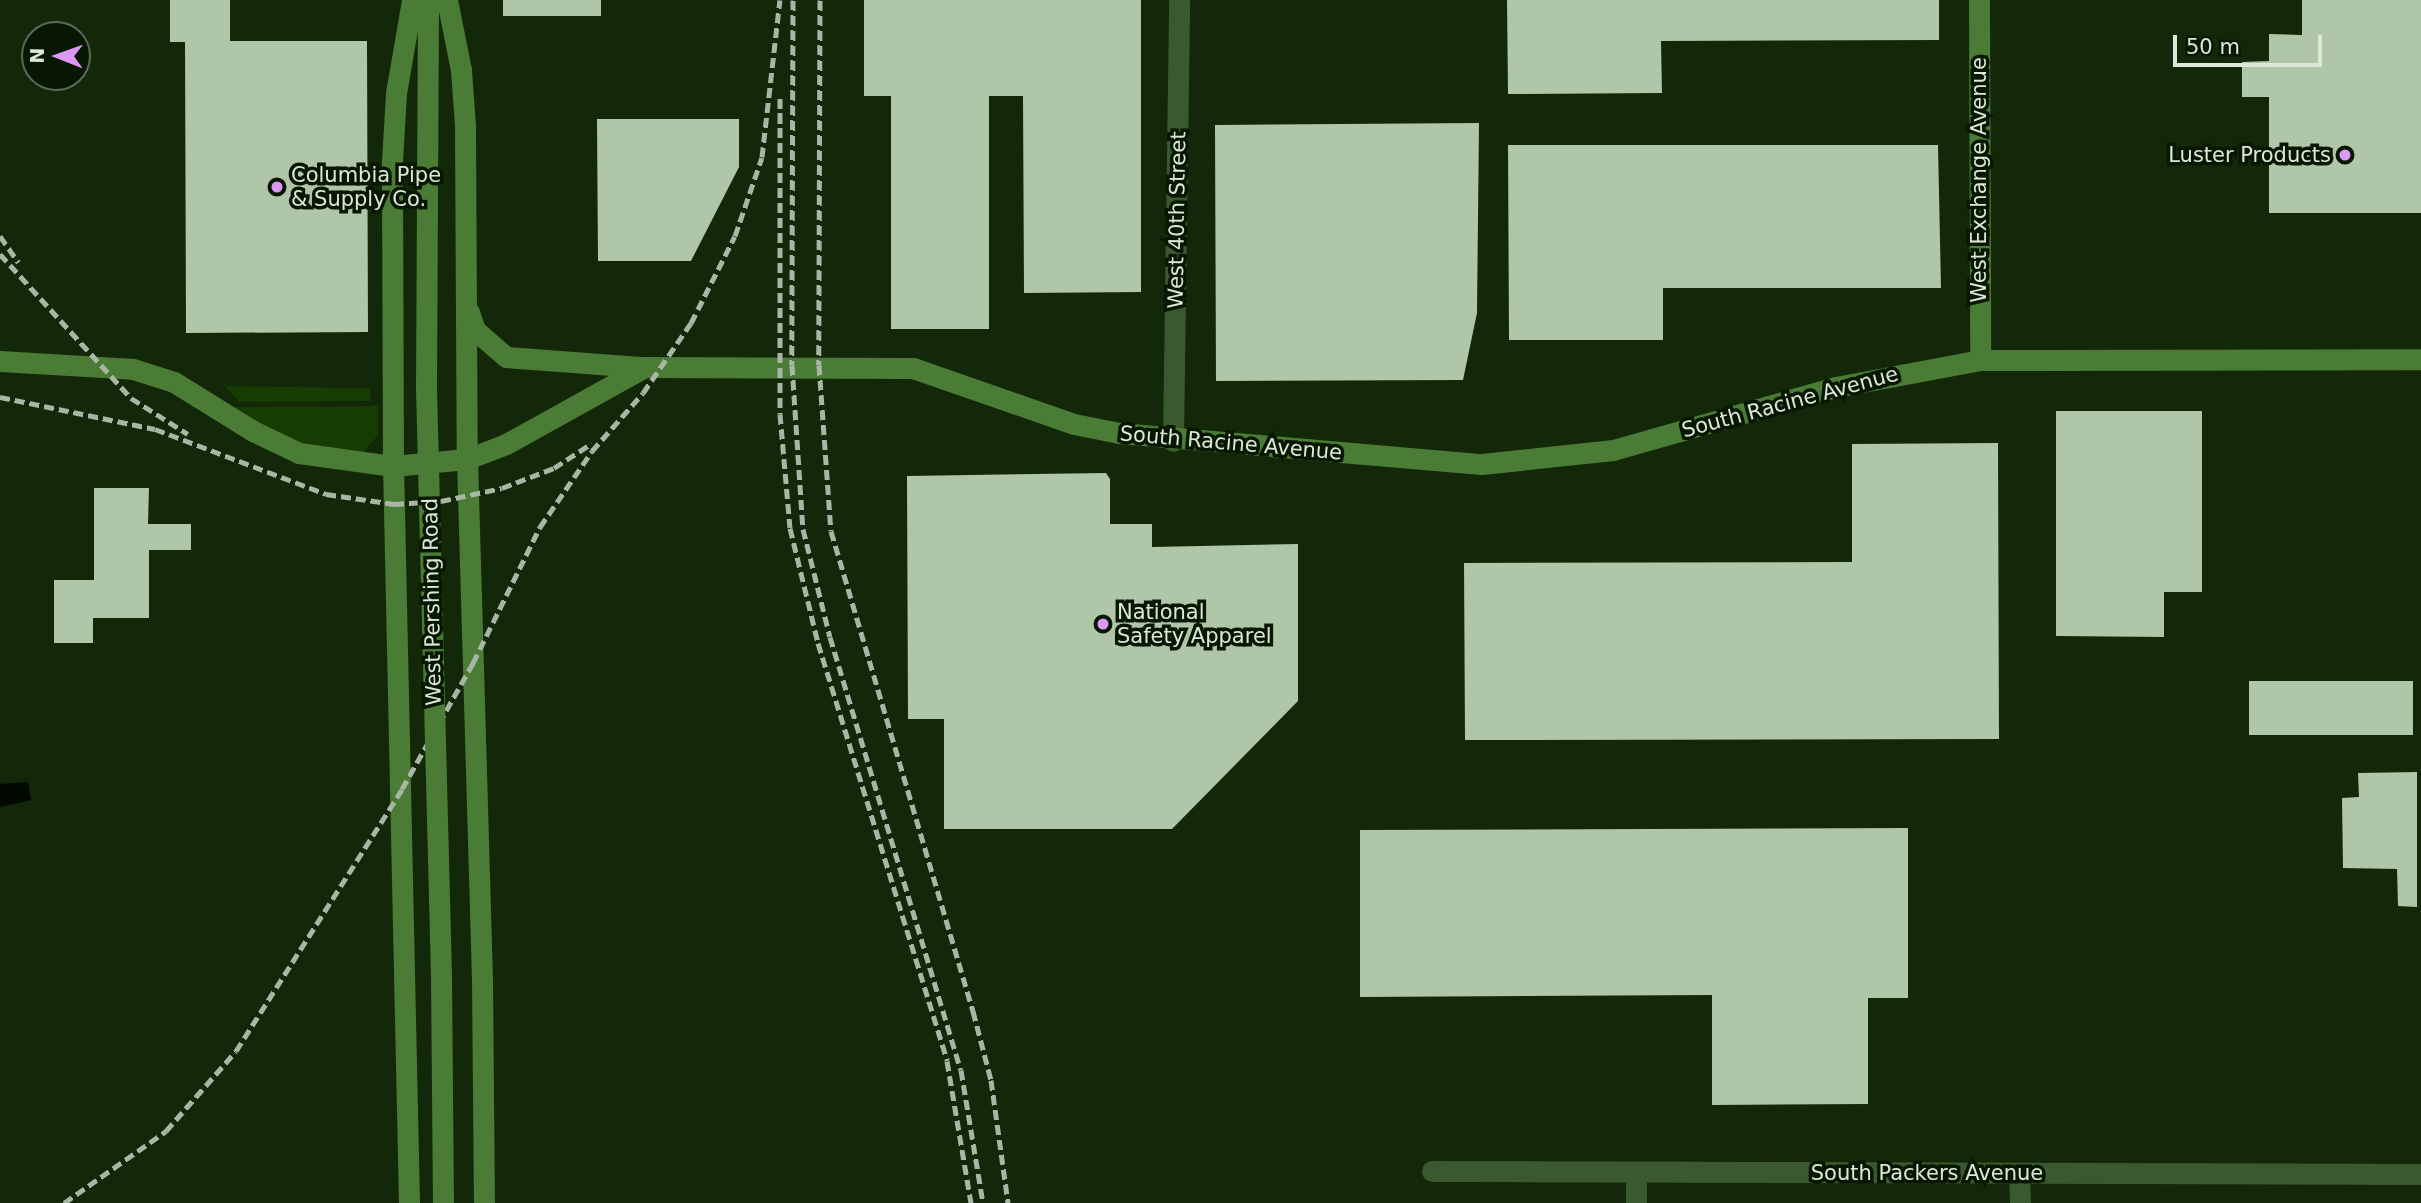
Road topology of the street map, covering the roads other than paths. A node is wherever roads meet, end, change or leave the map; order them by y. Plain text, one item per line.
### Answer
1 (412, 0) edge
2 (428, 0) edge
3 (447, 0) edge
4 (1179, 0) edge
5 (1979, 0) edge
6 (466, 304) junction
7 (2421, 359) edge
8 (1980, 360) junction
9 (0, 361) edge
10 (645, 367) junction
11 (1173, 441) junction
12 (467, 459) junction
13 (393, 466) junction
14 (1432, 1171) dead end
15 (1636, 1172) junction
16 (2019, 1174) junction
17 (2421, 1174) edge
18 (409, 1203) edge
19 (443, 1203) edge
20 (484, 1203) edge
21 (1636, 1203) edge
22 (2020, 1203) edge

1 - 13 main road
2 - 19 main road, West Pershing Road, bridge
3 - 6 main road
4 - 11 street, West 40th Street
5 - 8 main road, West Exchange Avenue
6 - 10 main road
6 - 12 main road
7 - 8 main road, South Racine Avenue
8 - 11 main road, South Racine Avenue
9 - 13 main road, South Racine Avenue
10 - 11 main road, South Racine Avenue
10 - 12 main road, South Racine Avenue
12 - 13 main road, South Racine Avenue
12 - 20 main road
13 - 18 main road
14 - 15 street, South Packers Avenue
15 - 16 street, South Packers Avenue
15 - 21 street
16 - 17 street, South Packers Avenue
16 - 22 street

